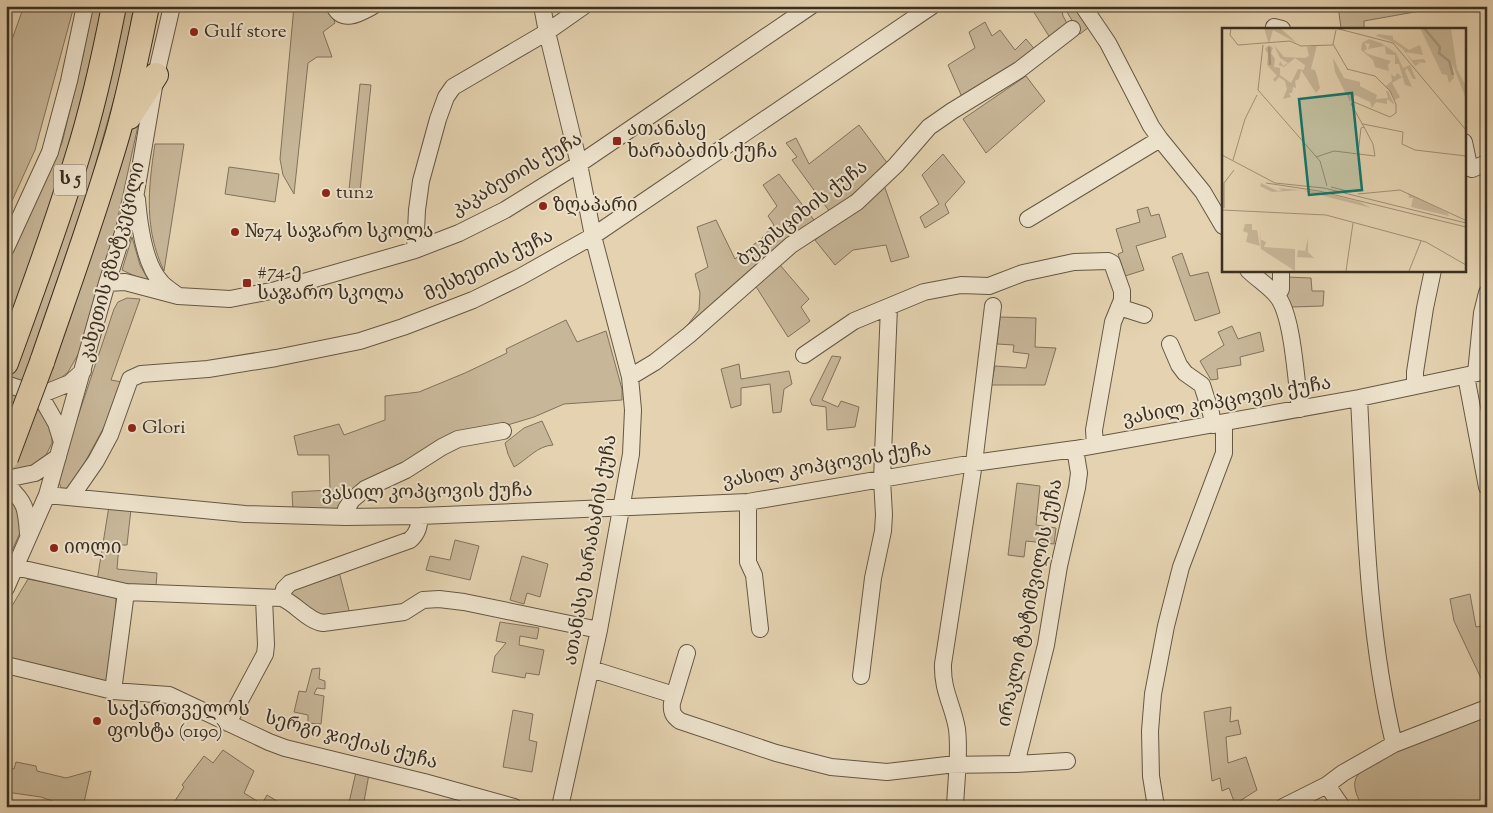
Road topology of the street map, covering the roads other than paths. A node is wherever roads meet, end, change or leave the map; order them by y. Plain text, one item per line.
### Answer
1 (85, 6) edge
2 (114, 6) edge
3 (146, 6) edge
4 (172, 6) edge
5 (334, 6) edge
6 (373, 6) edge
7 (542, 6) edge
8 (584, 6) edge
9 (811, 6) edge
10 (932, 6) edge
11 (1087, 8) edge
12 (1072, 29) dead end
13 (547, 32) junction
14 (156, 75) junction
15 (118, 133) junction
16 (1160, 139) junction
17 (1466, 152) edge
18 (579, 164) junction
19 (1471, 168) edge
20 (136, 192) junction
21 (1028, 219) dead end
22 (1222, 224) edge
23 (592, 236) junction
24 (6, 248) edge
25 (415, 250) junction
26 (1249, 271) edge
27 (1281, 271) edge
28 (1433, 271) edge
29 (107, 283) junction
30 (1487, 293) edge
31 (178, 296) junction
32 (1277, 296) junction
33 (993, 306) dead end
34 (1119, 307) junction
35 (889, 308) junction
36 (1144, 315) dead end
37 (1170, 344) dead end
38 (804, 355) dead end
39 (9, 357) edge
40 (83, 371) junction
41 (1476, 373) edge
42 (630, 377) junction
43 (6, 384) edge
44 (1416, 386) junction
45 (40, 395) junction
46 (1359, 398) junction
47 (1300, 409) junction
48 (1218, 424) junction
49 (503, 431) dead end
50 (1095, 445) junction
51 (1075, 449) junction
52 (60, 450) junction
53 (6, 458) edge
54 (974, 463) junction
55 (6, 479) edge
56 (882, 479) junction
57 (6, 484) edge
58 (1487, 487) edge
59 (47, 496) junction
60 (71, 497) junction
61 (748, 502) junction
62 (621, 508) junction
63 (420, 516) junction
64 (345, 517) junction
65 (28, 535) junction
66 (15, 567) junction
67 (6, 588) edge
68 (126, 592) junction
69 (264, 598) junction
70 (282, 598) junction
71 (760, 629) dead end
72 (599, 630) junction
73 (687, 653) dead end
74 (6, 665) edge
75 (591, 669) junction
76 (861, 676) dead end
77 (113, 691) junction
78 (674, 695) junction
79 (1487, 708) edge
80 (228, 723) junction
81 (1394, 744) junction
82 (1067, 762) dead end
83 (1016, 764) junction
84 (956, 766) junction
85 (1327, 786) junction
86 (514, 807) edge
87 (560, 807) edge
88 (955, 807) edge
89 (1156, 807) edge
90 (1283, 807) edge
91 (1342, 807) edge

1 - 24 street
2 - 39 highway, ს 5
3 - 15 highway, კახეთის გზატკეცილი / ს 5
4 - 14 street, კახეთის გზატკეცილი
5 - 6 street
7 - 13 street, ათანასე ხარაბაძის ქუჩა
8 - 13 street
9 - 18 street, კაკაბეთის ქუჩა
10 - 23 street, მესხეთის ქუჩა
11 - 16 street
12 - 42 street, ბუკისციხის ქუჩა
13 - 18 street, ათანასე ხარაბაძის ქუჩა
13 - 25 street
14 - 15 highway
14 - 20 street, კახეთის გზატკეცილი
15 - 53 highway, კახეთის გზატკეცილი / ს 5, bridge
16 - 21 street
16 - 22 street
17 - 19 street
18 - 23 street, ათანასე ხარაბაძის ქუჩა
18 - 25 street, კაკაბეთის ქუჩა
20 - 29 street, კახეთის გზატკეცილი
20 - 31 street
23 - 42 street, ათანასე ხარაბაძის ქუჩა
23 - 60 street, მესხეთის ქუჩა
25 - 31 street, კაკაბეთის ქუჩა
26 - 32 street
27 - 32 street
28 - 44 street
29 - 31 street, კაკაბეთის ქუჩა
29 - 40 street, კახეთის გზატკეცილი
30 - 41 street
32 - 47 street
33 - 54 street
34 - 35 street
34 - 36 street
34 - 50 street
35 - 38 street
35 - 56 street
37 - 48 street
40 - 45 street, კახეთის გზატკეცილი
40 - 52 street, კახეთის გზატკეცილი
41 - 44 street, ვასილ კოპცოვის ქუჩა
41 - 58 street
42 - 62 street, ათანასე ხარაბაძის ქუჩა
43 - 45 street
44 - 46 street, ვასილ კოპცოვის ქუჩა
45 - 52 street
46 - 47 street, ვასილ კოპცოვის ქუჩა
46 - 81 street
47 - 48 street, ვასილ კოპცოვის ქუჩა
48 - 50 street, ვასილ კოპცოვის ქუჩა
48 - 89 street
49 - 64 street
50 - 51 street, ვასილ კოპცოვის ქუჩა
51 - 54 street, ვასილ კოპცოვის ქუჩა
51 - 83 street, ირაკლი ტატიშვილის ქუჩა
52 - 55 street
52 - 59 street, კახეთის გზატკეცილი
54 - 56 street, ვასილ კოპცოვის ქუჩა
54 - 84 street
56 - 61 street, ვასილ კოპცოვის ქუჩა
56 - 76 street
57 - 65 street, კახეთის გზატკეცილი
59 - 60 street, ვასილ კოპცოვის ქუჩა
59 - 65 street, კახეთის გზატკეცილი
60 - 64 street, ვასილ კოპცოვის ქუჩა
61 - 62 street, ვასილ კოპცოვის ქუჩა
61 - 71 street
62 - 63 street, ვასილ კოპცოვის ქუჩა
62 - 72 street, ათანასე ხარაბაძის ქუჩა
63 - 64 street, ვასილ კოპცოვის ქუჩა
63 - 70 street
65 - 66 street, კახეთის გზატკეცილი
66 - 67 street, კახეთის გზატკეცილი
66 - 68 street
68 - 69 street
68 - 77 street
69 - 70 street
69 - 80 street
70 - 72 street
72 - 75 street, ათანასე ხარაბაძის ქუჩა
73 - 78 street
74 - 77 street, სერგი ჯიქიას ქუჩა
75 - 78 street
75 - 87 street, ათანასე ხარაბაძის ქუჩა
77 - 80 street, სერგი ჯიქიას ქუჩა
78 - 84 street
79 - 81 street
80 - 86 street, სერგი ჯიქიას ქუჩა
81 - 85 street
82 - 83 street
83 - 84 street
84 - 88 street
85 - 90 street
85 - 91 street

